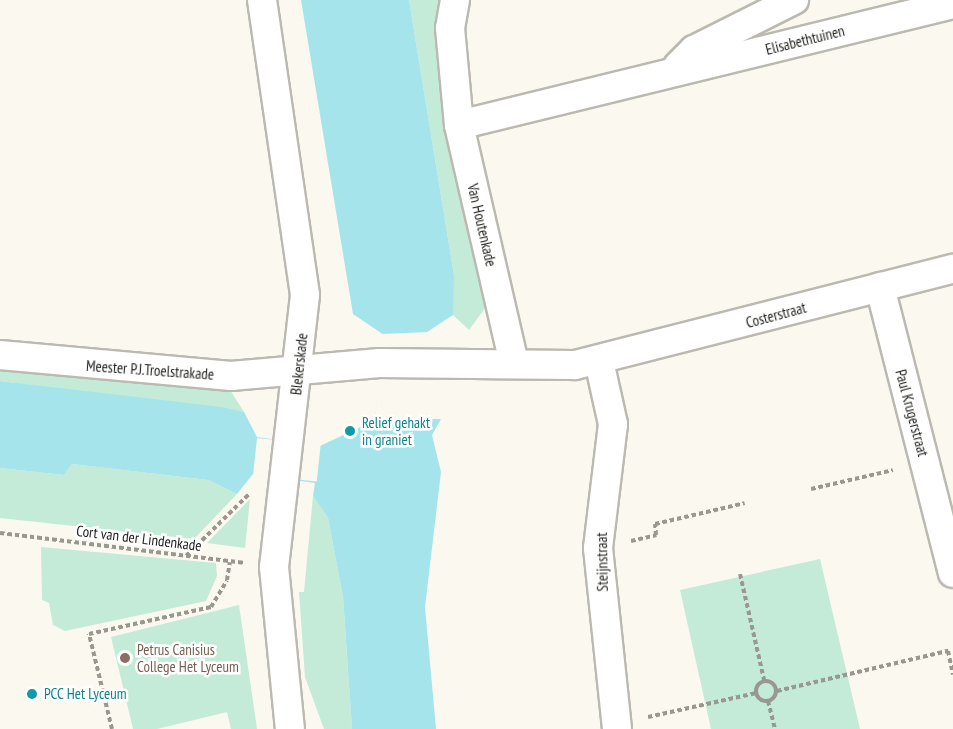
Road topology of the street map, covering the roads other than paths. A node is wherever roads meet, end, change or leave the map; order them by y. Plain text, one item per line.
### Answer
1 (262, 0) edge
2 (455, 0) edge
3 (794, 0) edge
4 (940, 4) edge
5 (672, 72) junction
6 (459, 125) junction
7 (953, 269) edge
8 (880, 287) junction
9 (0, 355) edge
10 (599, 361) junction
11 (514, 363) junction
12 (300, 372) junction
13 (953, 573) edge
14 (630, 723) edge
15 (290, 729) edge

1 - 12 street, Blekerskade
2 - 6 street, Van Houtenkade
3 - 5 street, Elisabethtuinen
4 - 5 street, Elisabethtuinen
5 - 6 street, Elisabethtuinen
6 - 11 street, Van Houtenkade
7 - 8 street, Costerstraat
8 - 10 street, Costerstraat
8 - 13 street, Paul Krugerstraat
9 - 12 street, Meester P.J.Troelstrakade
10 - 11 street
10 - 14 street, Steijnstraat
11 - 12 street
12 - 15 street, Blekerskade

